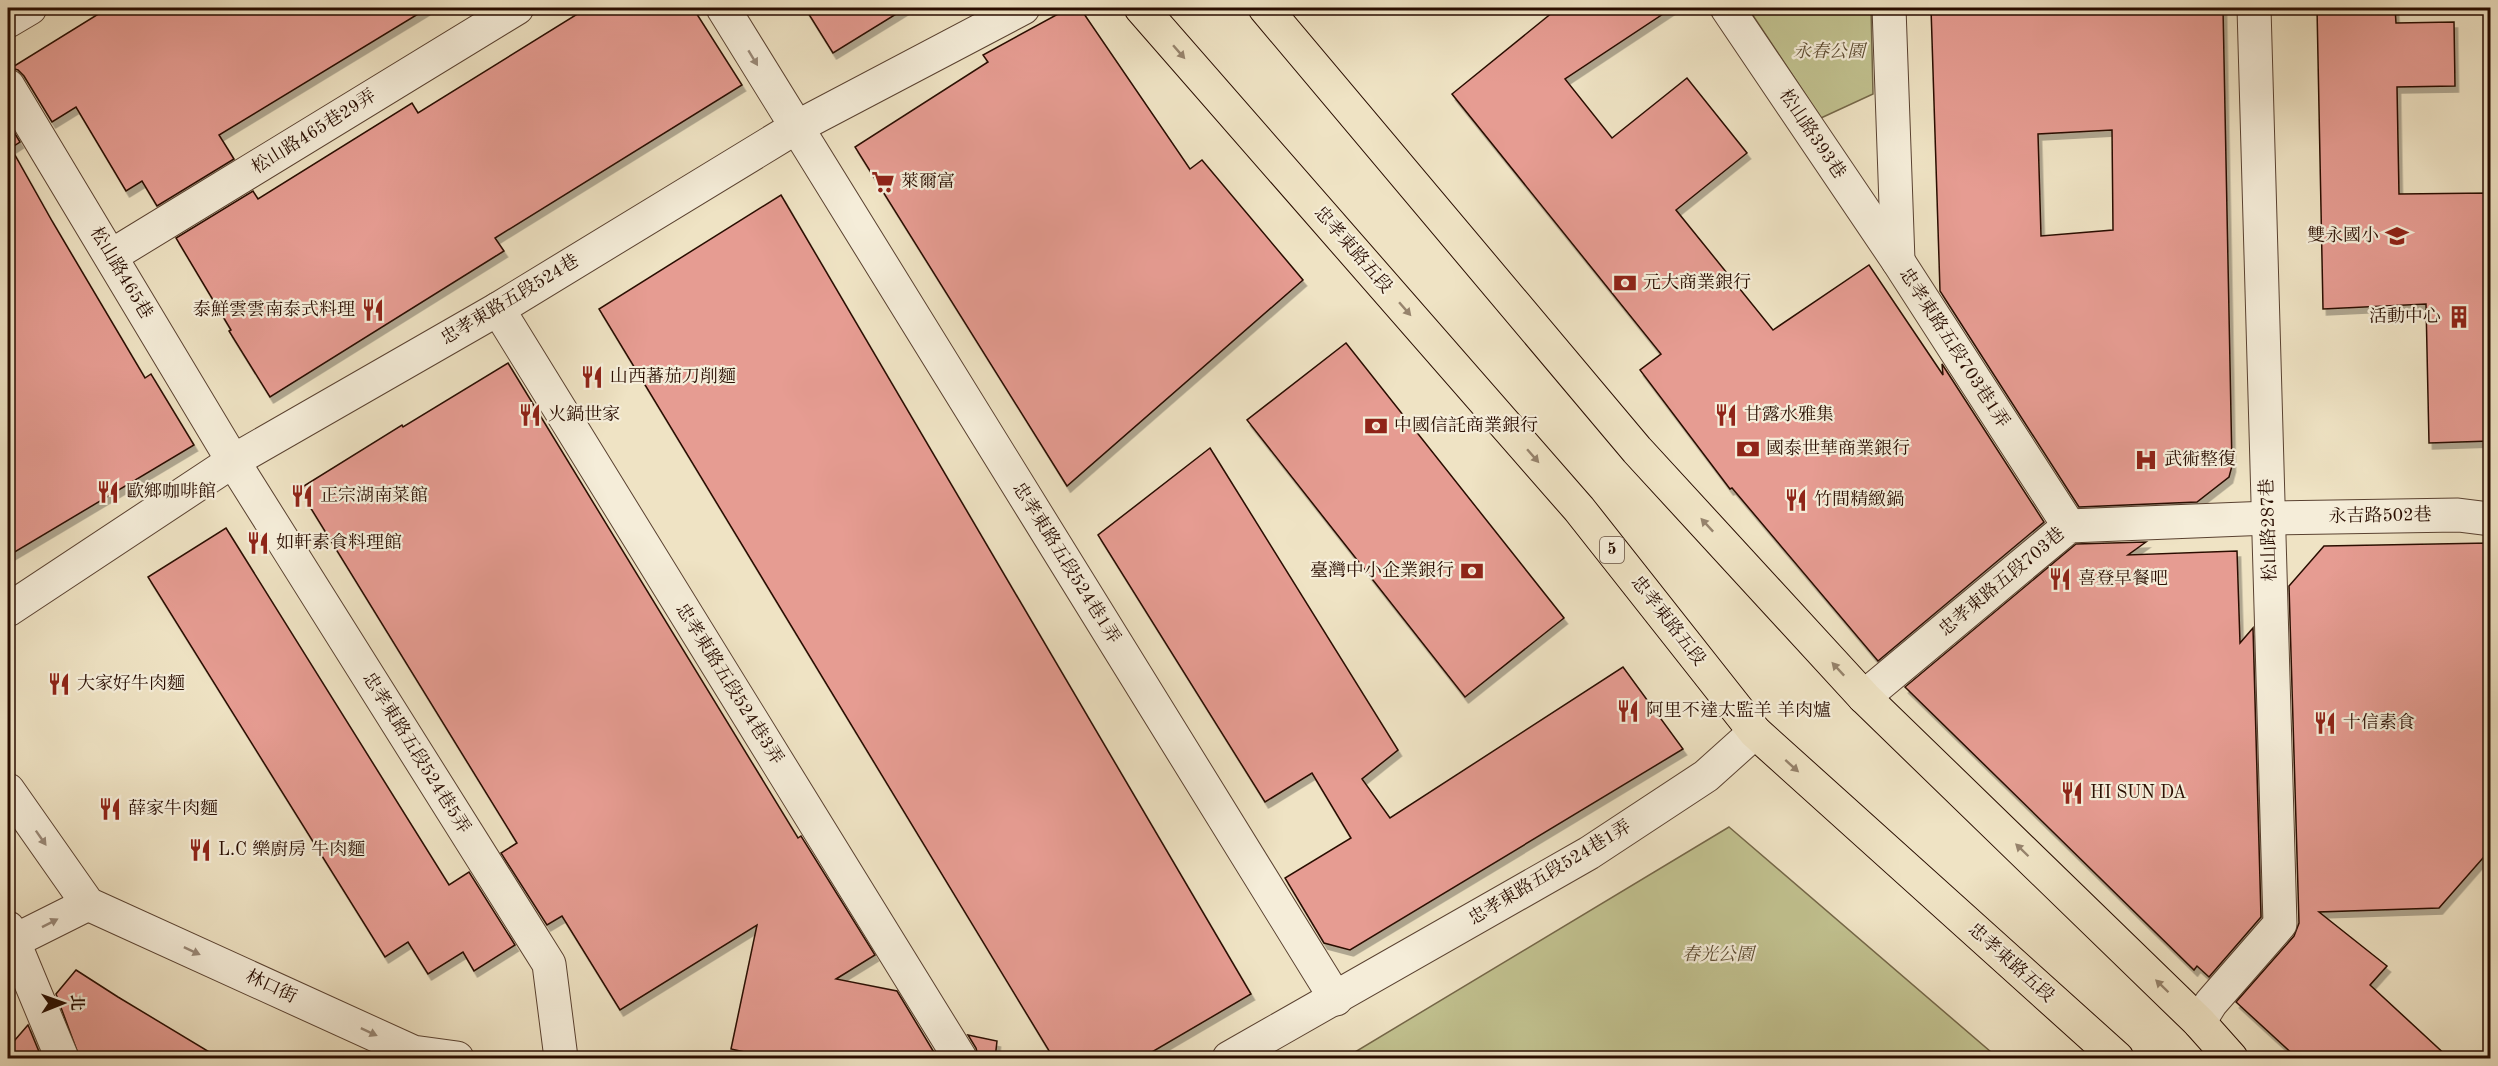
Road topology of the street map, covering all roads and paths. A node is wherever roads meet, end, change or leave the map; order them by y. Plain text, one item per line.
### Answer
1 (30, 8) edge
2 (517, 8) edge
3 (723, 8) edge
4 (1023, 8) edge
5 (1141, 8) edge
6 (1265, 8) edge
7 (1727, 8) edge
8 (1889, 8) edge
9 (2254, 8) edge
10 (8, 21) edge
11 (8, 86) edge
12 (795, 128) junction
13 (111, 256) junction
14 (1898, 261) junction
15 (498, 309) junction
16 (233, 461) junction
17 (2269, 518) junction
18 (2490, 519) edge
19 (2069, 526) junction
20 (8, 610) edge
21 (1864, 697) junction
22 (1755, 732) junction
23 (8, 790) edge
24 (88, 904) junction
25 (10, 935) edge
26 (1336, 999) junction
27 (2199, 1022) junction
28 (62, 1059) edge
29 (457, 1059) edge
30 (561, 1059) edge
31 (960, 1059) edge
32 (1229, 1059) edge
33 (2117, 1059) edge
34 (2231, 1059) edge

1 - 10 street
2 - 13 street, 松山路465巷29弄
3 -> 12 street, 忠孝東路五段524巷1弄
4 - 12 street, 忠孝東路五段524巷
5 -> 22 main road, 忠孝東路五段 / 5
21 -> 6 main road
7 - 14 street, 松山路393巷
8 - 14 street, 忠孝東路五段703巷1弄
9 - 17 street, 松山路287巷
11 - 13 street, 松山路465巷
12 - 15 street, 忠孝東路五段524巷
12 - 26 street, 忠孝東路五段524巷1弄
13 - 16 street, 松山路465巷
14 - 19 street, 忠孝東路五段703巷1弄
15 - 16 street, 忠孝東路五段524巷
15 - 31 street, 忠孝東路五段524巷3弄
16 - 20 street, 忠孝東路五段524巷
16 - 30 street, 忠孝東路五段524巷5弄
17 - 18 street, 永吉路502巷
17 - 19 street, 忠孝東路五段703巷
17 - 27 street, 松山路287巷
19 - 21 street, 忠孝東路五段703巷
27 -> 21 main road
22 - 26 street, 忠孝東路五段524巷1弄
22 -> 33 main road, 忠孝東路五段 / 5
23 -> 24 street
25 -> 24 street
24 -> 29 street, 林口街
25 - 28 street
26 - 32 street, 忠孝東路五段524巷1弄
27 - 34 main road

